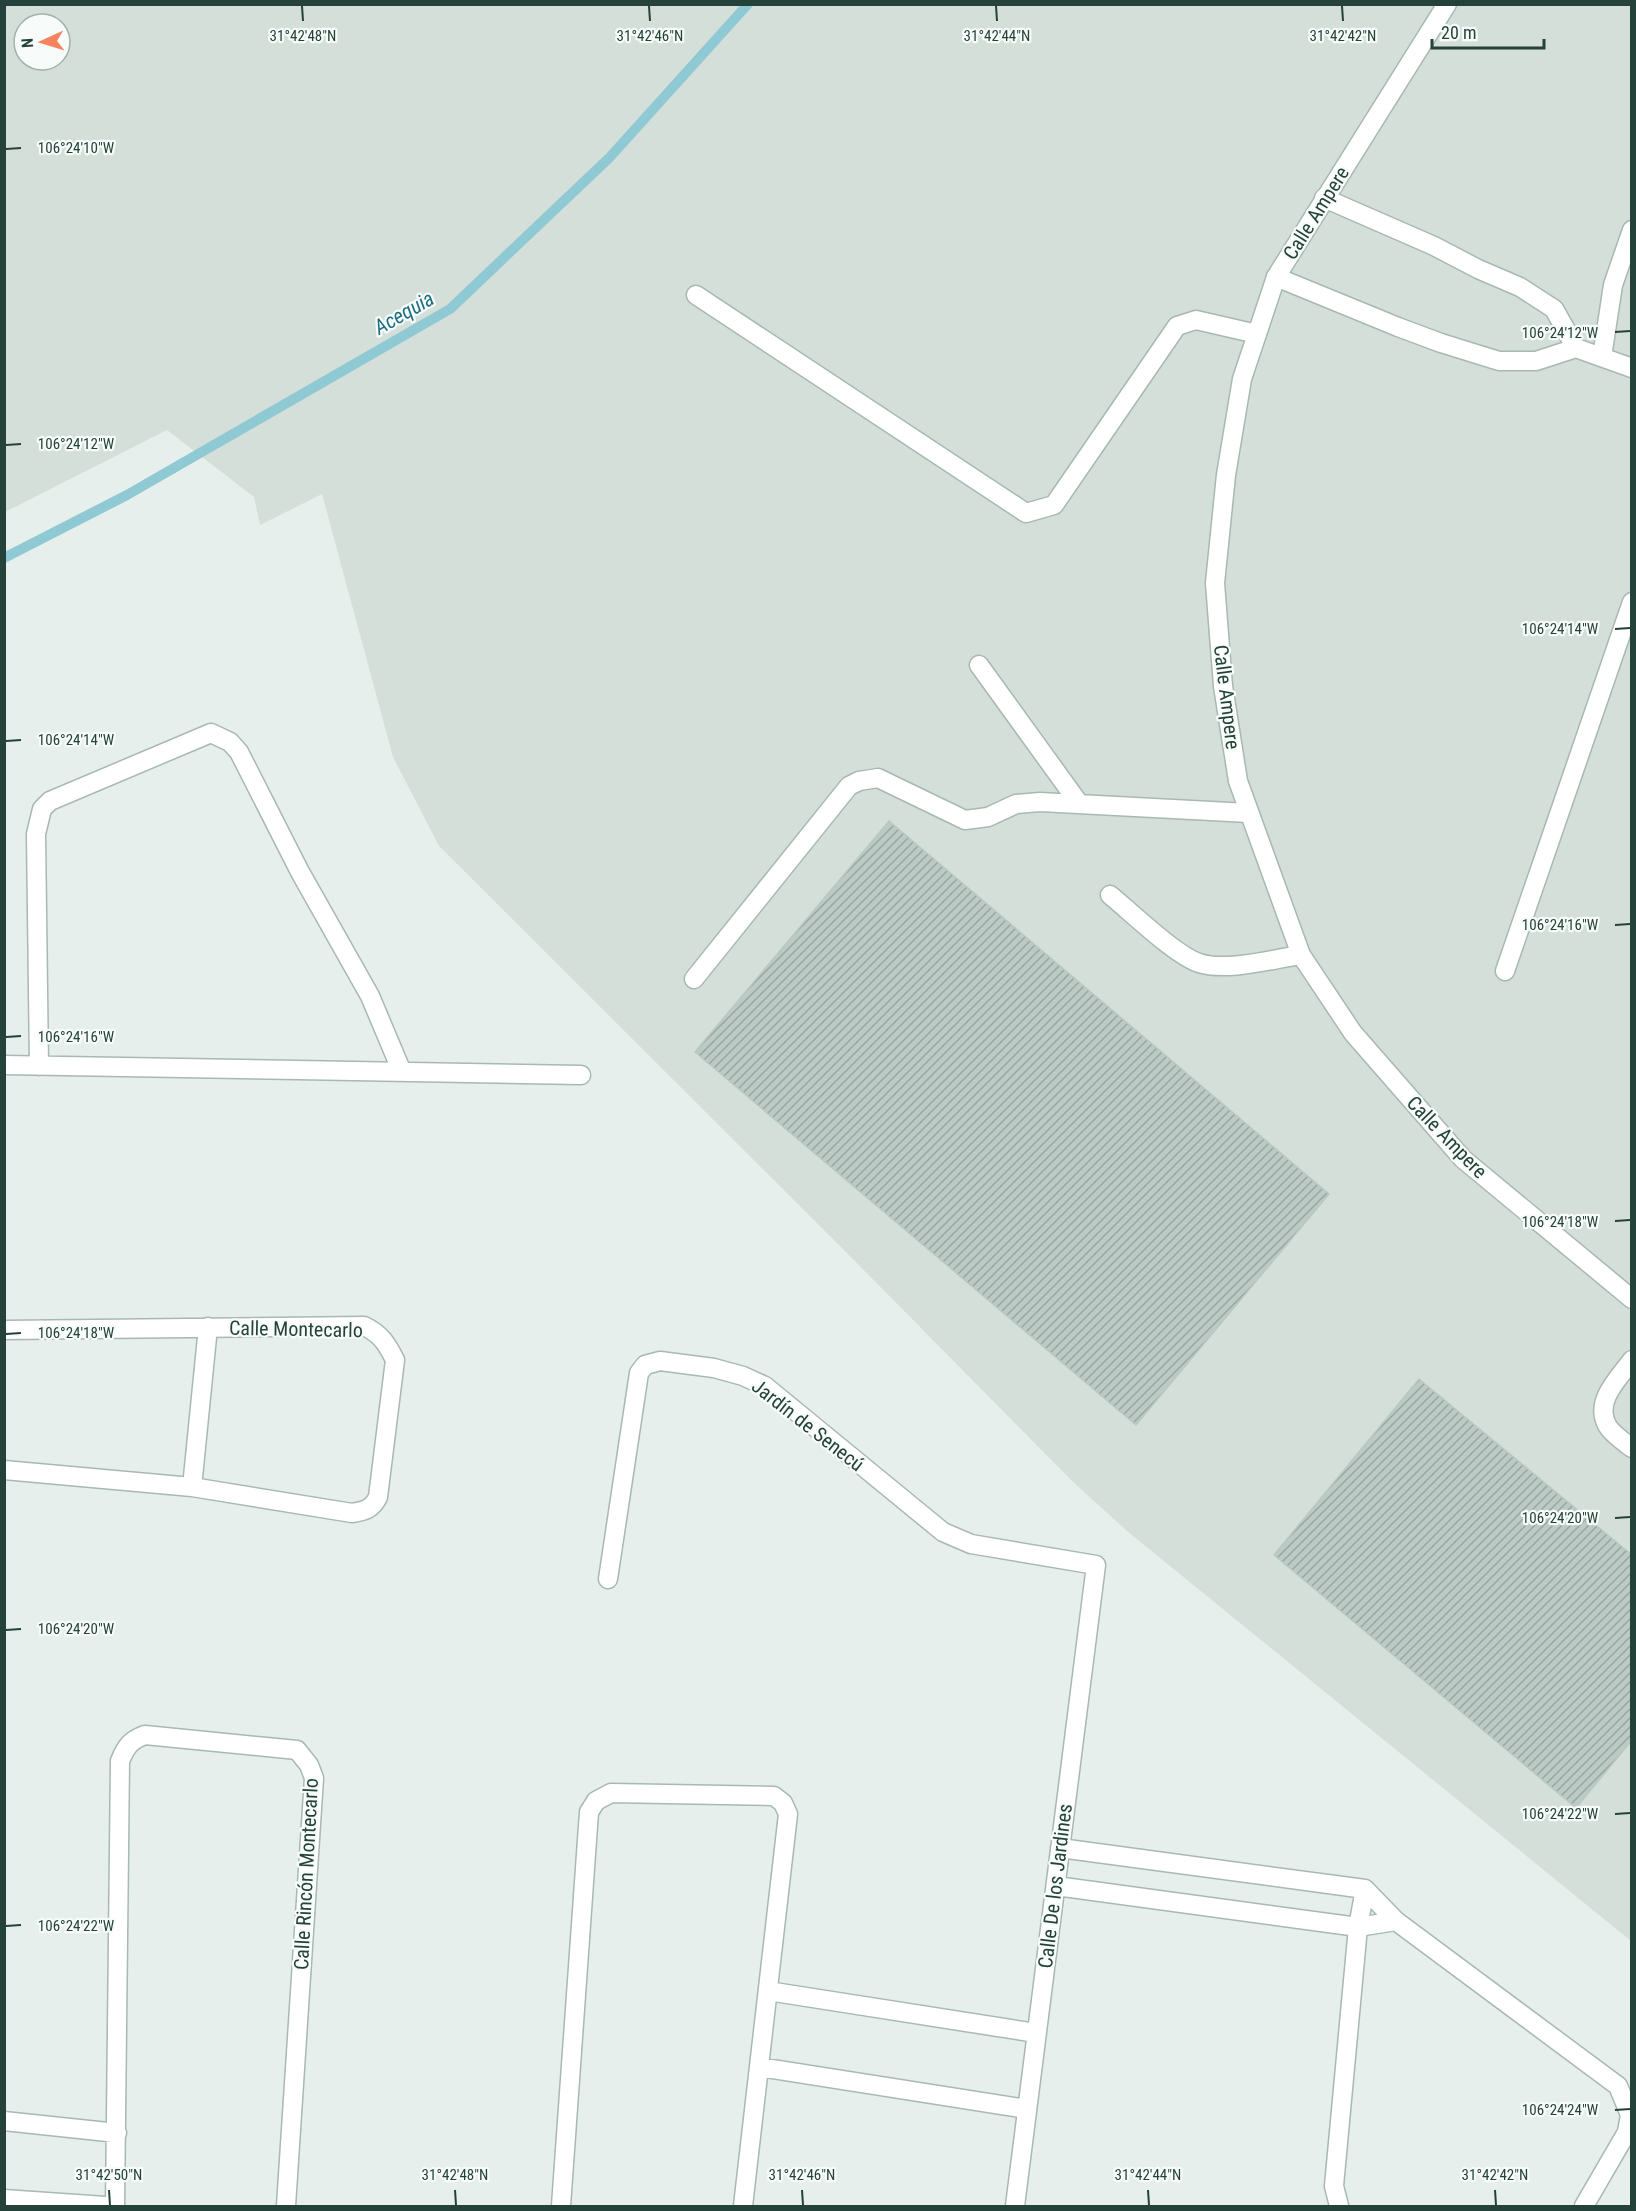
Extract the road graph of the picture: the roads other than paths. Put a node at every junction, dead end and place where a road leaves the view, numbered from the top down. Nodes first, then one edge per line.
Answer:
1 (1447, 4) edge
2 (1324, 198) junction
3 (1632, 231) edge
4 (1276, 277) junction
5 (696, 295) dead end
6 (1257, 334) junction
7 (1576, 348) junction
8 (1602, 357) junction
9 (1632, 368) edge
10 (1632, 602) edge
11 (979, 665) dead end
12 (1078, 802) junction
13 (1249, 813) junction
14 (1110, 895) dead end
15 (1301, 955) junction
16 (1505, 971) dead end
17 (694, 979) dead end
18 (4, 1065) edge
19 (39, 1066) junction
20 (402, 1072) junction
21 (581, 1075) dead end
22 (1632, 1299) edge
23 (208, 1327) junction
24 (4, 1330) edge
25 (1632, 1360) edge
26 (1632, 1448) edge
27 (4, 1470) edge
28 (192, 1487) junction
29 (1095, 1565) joint
30 (608, 1579) dead end
31 (1060, 1848) junction
32 (1056, 1886) junction
33 (1365, 1890) junction
34 (1396, 1921) junction
35 (1359, 1927) junction
36 (768, 1992) junction
37 (1036, 2033) junction
38 (759, 2067) junction
39 (1028, 2109) junction
40 (4, 2121) edge
41 (117, 2133) junction
42 (4, 2199) edge
43 (105, 2206) edge
44 (115, 2206) edge
45 (286, 2206) edge
46 (561, 2206) edge
47 (743, 2206) edge
48 (1015, 2206) edge
49 (1339, 2206) edge
50 (1584, 2206) edge

1 - 2 street, Calle Ampere
2 - 4 street, Calle Ampere
2 - 7 street
3 - 8 street
4 - 6 street, Calle Ampere
4 - 7 street
5 - 6 street
6 - 13 street, Calle Ampere
7 - 8 street
8 - 9 street
10 - 16 street
11 - 12 street
12 - 13 street
12 - 17 street
13 - 15 street, Calle Ampere
14 - 15 street
15 - 22 street, Calle Ampere
18 - 19 street
19 - 20 street
19 - 20 street
20 - 21 street
23 - 24 street, Calle Montecarlo
23 - 28 street, Calle Montecarlo
23 - 28 street, Calle Montecarlo
25 - 26 street
27 - 28 street, Calle Montecarlo
29 - 30 street, Jardín de Senecú
29 - 31 street, Calle De los Jardines
31 - 32 street, Calle De los Jardines
31 - 33 street
32 - 35 street
32 - 37 street, Calle De los Jardines
33 - 34 street
33 - 35 street
34 - 35 street
34 - 50 street
35 - 49 street
36 - 37 street
36 - 38 street
36 - 46 street
37 - 39 street, Calle De los Jardines
38 - 39 street
38 - 47 street
39 - 48 street, Calle De los Jardines
40 - 41 street
41 - 44 street, Calle Rincón Montecarlo
41 - 45 street, Calle Rincón Montecarlo
42 - 43 street

